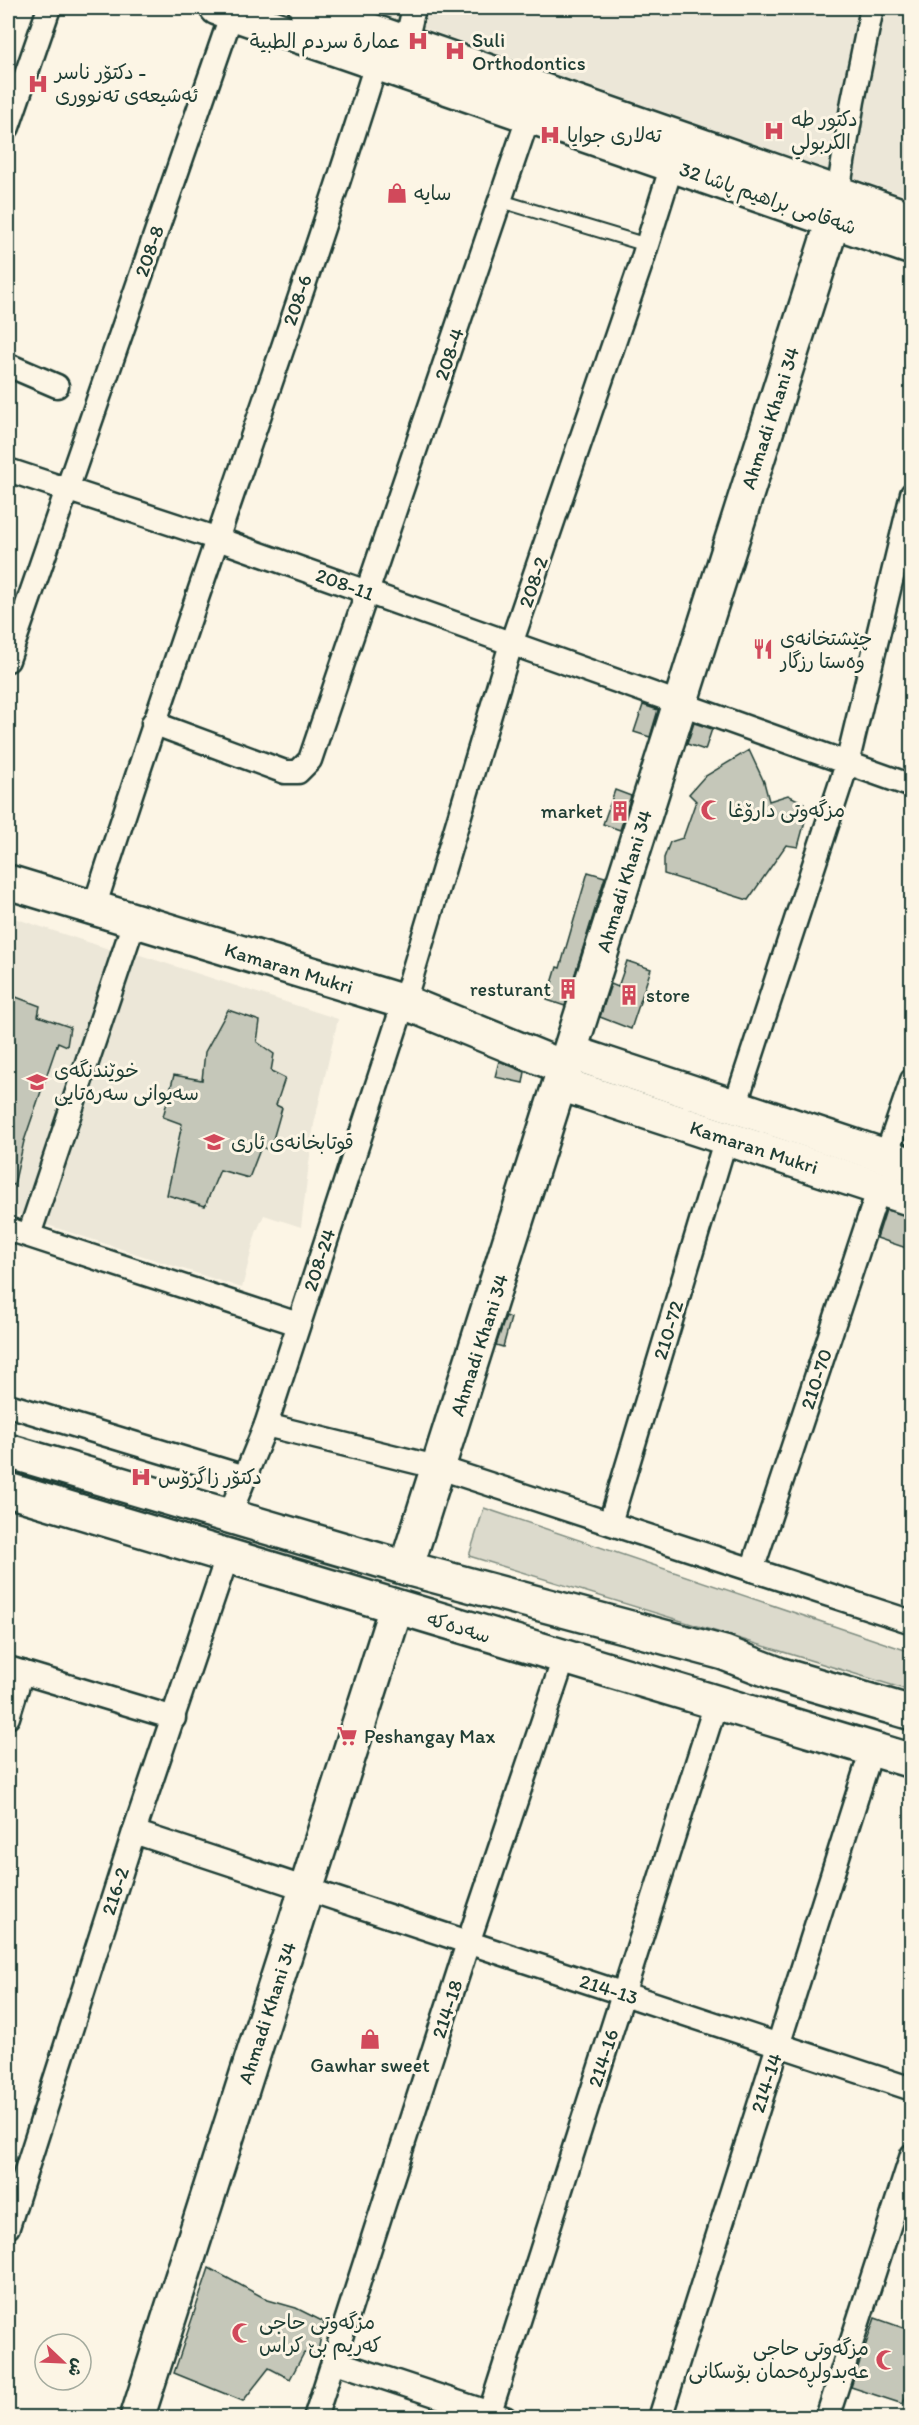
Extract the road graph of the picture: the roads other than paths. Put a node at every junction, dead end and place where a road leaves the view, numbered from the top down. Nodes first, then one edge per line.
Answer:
1 (49, 8) edge
2 (306, 8) edge
3 (414, 8) edge
4 (872, 8) edge
5 (224, 10) edge
6 (406, 42) junction
7 (377, 61) junction
8 (529, 116) junction
9 (8, 126) edge
10 (672, 165) junction
11 (501, 201) junction
12 (835, 207) junction
13 (912, 219) edge
14 (647, 245) junction
15 (912, 248) edge
16 (8, 364) edge
17 (57, 386) dead end
18 (8, 470) edge
19 (67, 490) junction
20 (912, 494) edge
21 (215, 538) junction
22 (369, 593) junction
23 (511, 644) junction
24 (8, 660) edge
25 (680, 704) junction
26 (153, 723) junction
27 (847, 764) junction
28 (912, 786) edge
29 (8, 882) edge
30 (94, 908) junction
31 (134, 922) junction
32 (404, 1002) junction
33 (566, 1068) junction
34 (912, 1080) edge
35 (735, 1106) junction
36 (726, 1138) junction
37 (899, 1160) edge
38 (879, 1188) junction
39 (912, 1199) edge
40 (18, 1232) edge
41 (298, 1324) junction
42 (8, 1404) edge
43 (266, 1425) junction
44 (8, 1451) edge
45 (440, 1468) junction
46 (245, 1477) junction
47 (8, 1491) edge
48 (229, 1516) junction
49 (610, 1523) junction
50 (227, 1557) junction
51 (406, 1568) junction
52 (752, 1570) junction
53 (396, 1608) junction
54 (912, 1622) edge
55 (564, 1658) junction
56 (15, 1670) edge
57 (778, 1674) junction
58 (867, 1701) junction
59 (716, 1703) junction
60 (912, 1713) edge
61 (8, 1717) edge
62 (764, 1717) junction
63 (174, 1718) junction
64 (862, 1747) junction
65 (912, 1761) edge
66 (134, 1833) junction
67 (306, 1890) junction
68 (468, 1943) junction
69 (623, 1994) junction
70 (778, 2045) junction
71 (912, 2089) edge
72 (912, 2155) edge
73 (8, 2227) edge
74 (333, 2361) junction
75 (494, 2416) edge
76 (137, 2418) edge
77 (315, 2418) edge
78 (660, 2418) edge
79 (827, 2418) edge

1 - 9 street
2 - 6 street, شەقامی براهیم پاشا 32
3 - 6 street
4 - 12 street
5 - 7 street, شەقامی براهیم پاشا 32
5 - 19 street, 208-8
6 - 12 street, شەقامی براهیم پاشا 32
7 - 8 street, شەقامی براهیم پاشا 32
7 - 21 street, 208-6
8 - 10 street, شەقامی براهیم پاشا 32
8 - 11 street, 208-4
10 - 12 street, شەقامی براهیم پاشا 32
10 - 14 street, 208-2
11 - 14 lane
11 - 22 street, 208-4
12 - 13 street, شەقامی براهیم پاشا 32
12 - 15 street, شەقامی براهیم پاشا 32
12 - 25 street, Ahmadi Khani 34
14 - 23 street, 208-2
16 - 17 street
18 - 19 street, 208-11
19 - 21 street, 208-11
19 - 24 street, 208-8
20 - 27 street
21 - 22 street, 208-11
21 - 26 street, 208-6
22 - 23 street, 208-11
22 - 26 street, 208-4
23 - 25 street, 208-11
23 - 32 street, 208-2
25 - 27 street, 208-11
25 - 33 street, Ahmadi Khani 34
26 - 30 street, 208-6
27 - 28 street, 208-11
27 - 35 street
29 - 30 street, Kamaran Mukri
30 - 31 street, Kamaran Mukri
31 - 32 street, Kamaran Mukri
31 - 40 street
32 - 33 street, Kamaran Mukri
32 - 41 street, 208-24
33 - 35 street, Kamaran Mukri
33 - 36 street, Kamaran Mukri
33 - 45 street, Ahmadi Khani 34
34 - 37 street
35 - 37 street, Kamaran Mukri
36 - 38 street, Kamaran Mukri
36 - 49 street, 210-72
38 - 39 street, Kamaran Mukri
38 - 52 street, 210-70
40 - 41 street
41 - 43 street, 208-24
42 - 46 street
43 - 45 street
43 - 46 street, 208-24
44 - 48 street
45 - 49 street
45 - 51 street, Ahmadi Khani 34
46 - 48 street, 208-24
47 - 50 street, سەدەکە
48 - 51 street
49 - 52 street
50 - 53 street, سەدەکە
50 - 63 street, 216-2
51 - 57 street
52 - 54 street
53 - 55 street, سەدەکە
53 - 67 street, Ahmadi Khani 34
55 - 59 street, سەدەکە
55 - 68 street, 214-18
56 - 61 street
56 - 63 street
57 - 58 street
57 - 62 street
58 - 60 street
58 - 64 street
59 - 62 street, سەدەکە
59 - 69 street, 214-16
62 - 64 street, سەدەکە
63 - 66 street, 216-2
64 - 65 street, سەدەکە
64 - 70 street, 214-14
66 - 67 street, 214-13
66 - 73 street, 216-2
67 - 68 street, 214-13
67 - 76 street, Ahmadi Khani 34
68 - 69 street, 214-13
68 - 74 street, 214-18
69 - 70 street, 214-13
69 - 75 street, 214-16
70 - 71 street, 214-13
70 - 78 street, 214-14
72 - 79 street
74 - 75 street
74 - 77 street, 214-18

